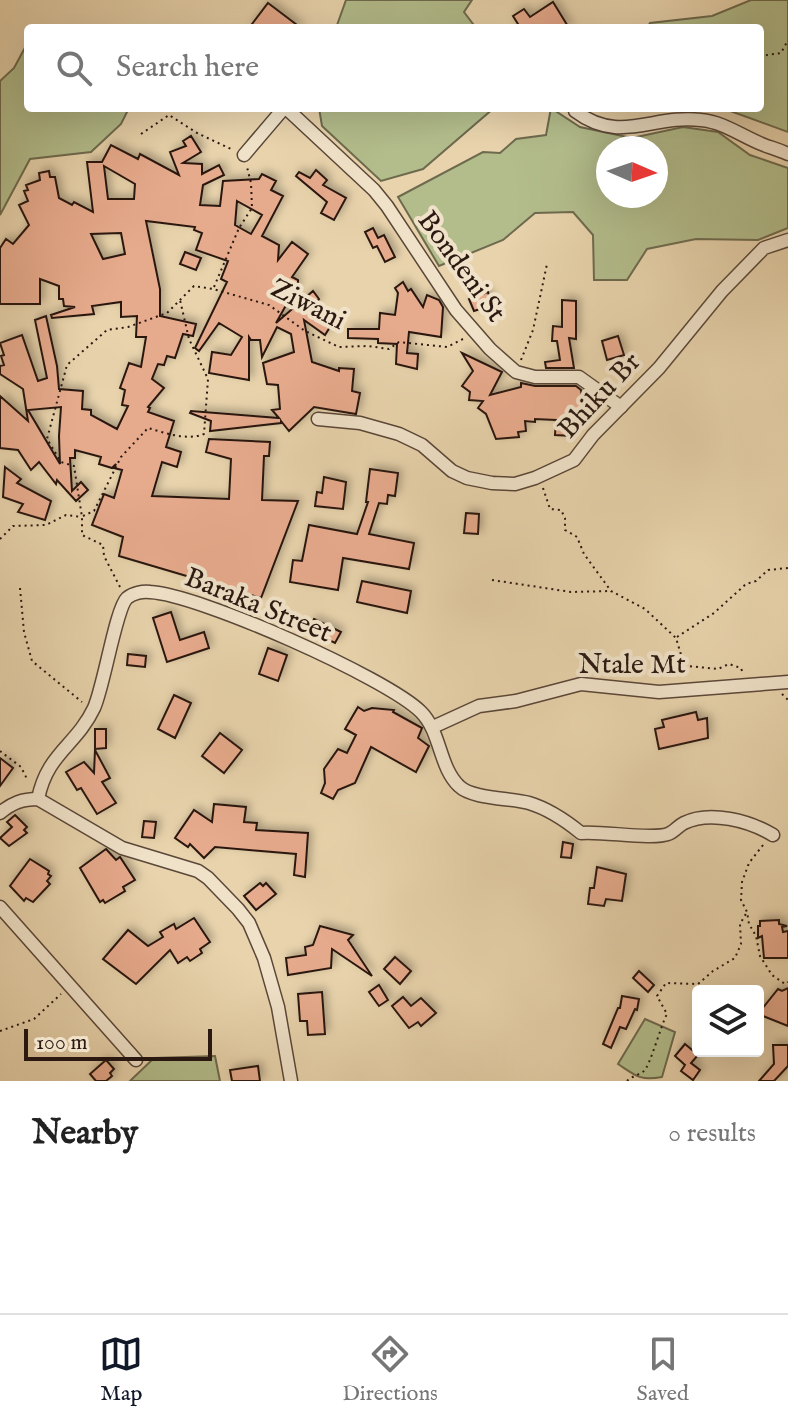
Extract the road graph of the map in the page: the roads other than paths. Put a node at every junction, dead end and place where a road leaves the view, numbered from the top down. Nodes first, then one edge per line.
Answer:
1 (282, 112) edge
2 (289, 112) edge
3 (576, 112) edge
4 (788, 154) edge
5 (244, 155) road end
6 (788, 240) edge
7 (621, 407) junction
8 (318, 419) dead end
9 (788, 682) edge
10 (433, 727) junction
11 (38, 799) junction
12 (0, 813) edge
13 (773, 835) road end
14 (0, 907) edge
15 (136, 1060) dead end
16 (291, 1081) edge

1 - 5 street
2 - 7 street, Bondeni St
3 - 4 street
6 - 7 street, Bhiku Br
7 - 8 street, Bhiku Br
9 - 10 street, Ntale Mt
10 - 11 street, Baraka Street
10 - 13 street
11 - 12 street
11 - 16 street
14 - 15 street

